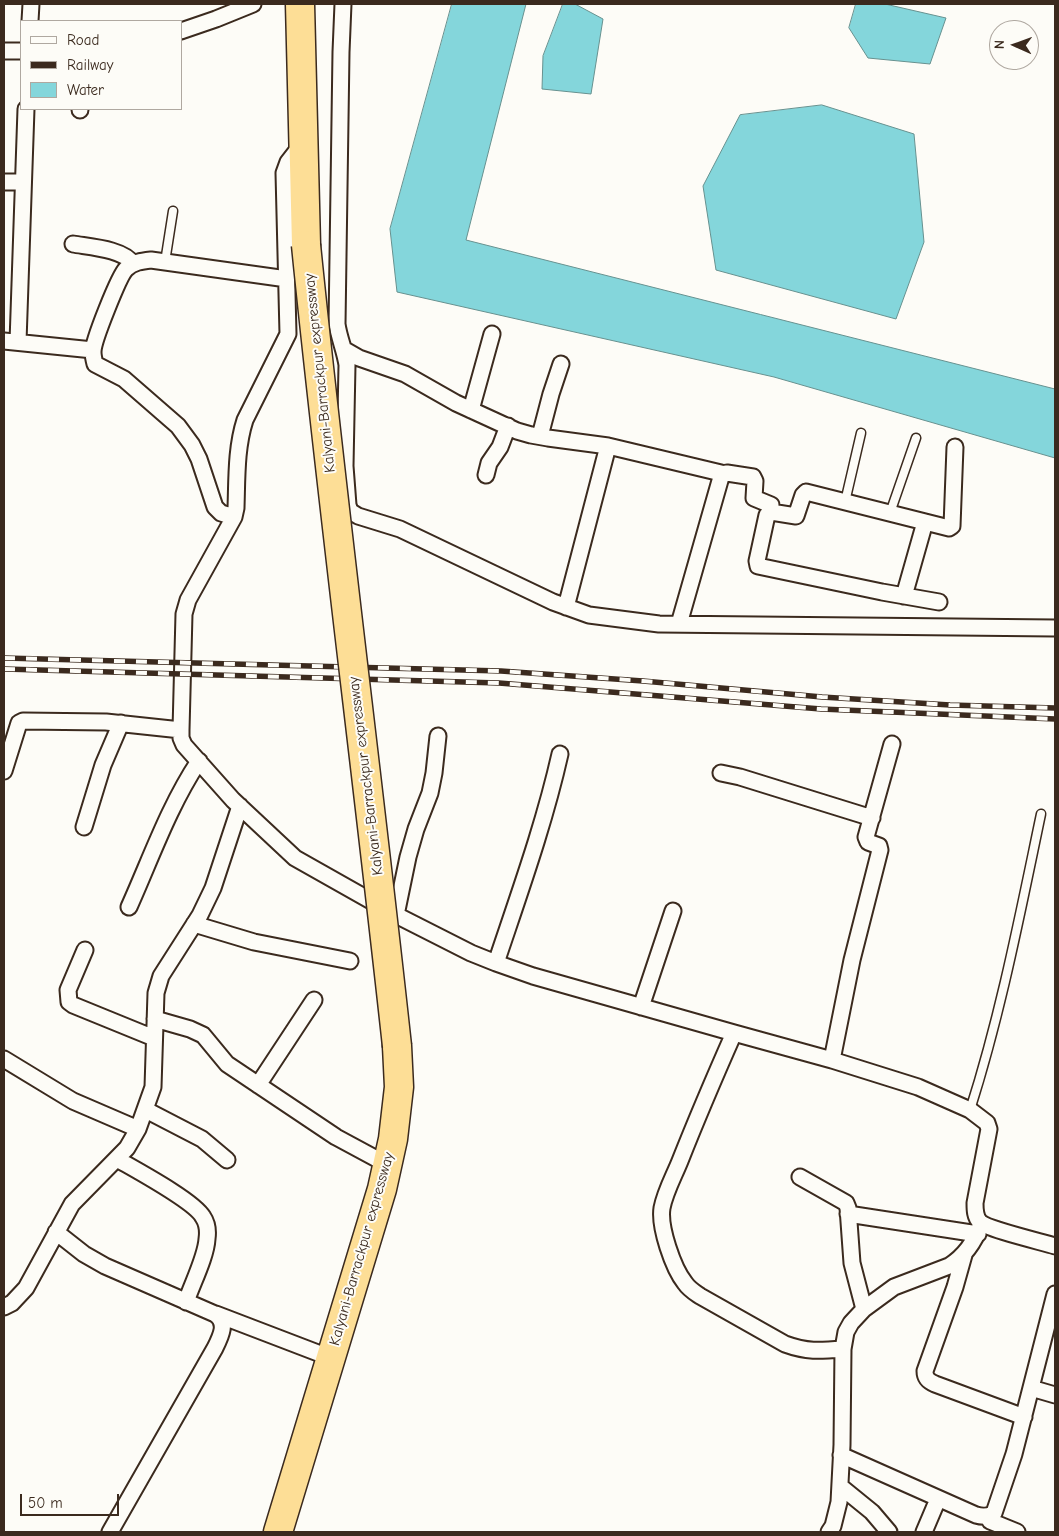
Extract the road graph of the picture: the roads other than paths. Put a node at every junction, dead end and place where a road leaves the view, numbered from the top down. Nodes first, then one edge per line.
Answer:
1 (31, 4) edge
2 (253, 4) edge
3 (300, 4) edge
4 (343, 4) edge
5 (30, 20) edge
6 (182, 31) edge
7 (4, 51) edge
8 (20, 51) edge
9 (26, 110) edge
10 (304, 143) junction
11 (4, 182) edge
12 (23, 182) junction
13 (173, 211) dead end
14 (73, 244) dead end
15 (165, 262) junction
16 (134, 264) junction
17 (286, 278) junction
18 (288, 334) junction
19 (339, 334) junction
20 (492, 334) dead end
21 (11, 342) edge
22 (93, 350) junction
23 (345, 350) junction
24 (561, 364) dead end
25 (470, 410) junction
26 (508, 426) junction
27 (862, 433) dead end
28 (540, 436) junction
29 (916, 438) dead end
30 (608, 446) junction
31 (955, 447) dead end
32 (721, 474) junction
33 (486, 475) dead end
34 (845, 502) junction
35 (771, 512) junction
36 (890, 513) junction
37 (234, 517) junction
38 (925, 522) junction
39 (904, 596) junction
40 (939, 602) dead end
41 (566, 607) junction
42 (679, 624) junction
43 (1055, 628) edge
44 (121, 724) junction
45 (181, 730) junction
46 (438, 736) dead end
47 (892, 744) dead end
48 (560, 754) dead end
49 (199, 761) junction
50 (4, 771) edge
51 (720, 773) dead end
52 (240, 806) junction
53 (1041, 814) dead end
54 (872, 818) junction
55 (84, 827) dead end
56 (129, 907) dead end
57 (673, 911) dead end
58 (396, 915) junction
59 (194, 924) junction
60 (85, 950) dead end
61 (350, 961) dead end
62 (496, 964) junction
63 (314, 1000) dead end
64 (642, 1007) junction
65 (155, 1019) junction
66 (734, 1034) junction
67 (154, 1038) junction
68 (4, 1059) edge
69 (832, 1060) junction
70 (258, 1085) junction
71 (146, 1110) junction
72 (970, 1110) junction
73 (138, 1129) junction
74 (117, 1159) junction
75 (227, 1160) dead end
76 (388, 1166) junction
77 (800, 1177) dead end
78 (848, 1214) junction
79 (979, 1229) junction
80 (56, 1232) junction
81 (1055, 1246) edge
82 (964, 1255) junction
83 (1055, 1294) edge
84 (186, 1302) junction
85 (4, 1307) edge
86 (864, 1310) junction
87 (214, 1314) junction
88 (843, 1349) junction
89 (331, 1358) junction
90 (1031, 1388) junction
91 (1055, 1395) edge
92 (1024, 1417) junction
93 (841, 1455) junction
94 (840, 1486) junction
95 (938, 1499) junction
96 (989, 1523) edge
97 (110, 1532) edge
98 (278, 1532) edge
99 (830, 1532) edge
100 (889, 1532) edge
101 (924, 1532) edge
102 (1017, 1532) edge

1 - 5 street
2 - 6 street
3 - 10 highway, Kalyani-Barrackpur expressway
4 - 19 street
7 - 8 street
9 - 12 street
10 - 17 street
10 - 76 highway, Kalyani-Barrackpur expressway, bridge
11 - 12 street
12 - 21 street
13 - 15 lane
14 - 16 street
15 - 16 street
15 - 17 street
16 - 22 street
17 - 18 street
18 - 19 street
18 - 37 street
19 - 23 street
20 - 25 street
21 - 22 street
22 - 37 street
23 - 25 street
23 - 41 street
24 - 28 street
25 - 26 street
26 - 28 street
26 - 33 street
27 - 34 lane
28 - 30 street
29 - 36 lane
30 - 32 street
30 - 41 street
31 - 38 street
32 - 35 street
32 - 42 street
34 - 35 street
34 - 36 street
35 - 39 street
36 - 38 street
37 - 45 street
38 - 39 street
39 - 40 street
41 - 42 street
42 - 43 street
44 - 45 street
44 - 50 street
44 - 55 street
45 - 49 street
46 - 58 street
47 - 54 street
48 - 62 street
49 - 52 street
49 - 56 street
51 - 54 street
52 - 58 street
52 - 59 street
53 - 72 lane
54 - 69 street
57 - 64 street
58 - 62 street
59 - 61 street
59 - 65 street
60 - 67 street
62 - 64 street
63 - 70 street
64 - 66 street
65 - 67 street
65 - 70 street
66 - 69 street
66 - 88 street
67 - 71 street
68 - 73 street
69 - 72 street
70 - 76 street
71 - 73 street
71 - 75 street
72 - 79 street
73 - 74 street
74 - 80 street
74 - 84 street
76 - 89 highway, Kalyani-Barrackpur expressway
77 - 78 street
78 - 79 street
78 - 86 street
79 - 81 street
79 - 82 street
80 - 84 street
80 - 85 street
82 - 86 street
82 - 92 street
83 - 90 street
84 - 87 street
86 - 88 street
87 - 89 street
87 - 97 street
88 - 93 street
89 - 98 highway, Kalyani-Barrackpur expressway
90 - 91 street
90 - 92 street
92 - 96 street
93 - 94 street
93 - 95 street
94 - 99 street
94 - 100 street
95 - 96 street
95 - 101 street
96 - 102 street

